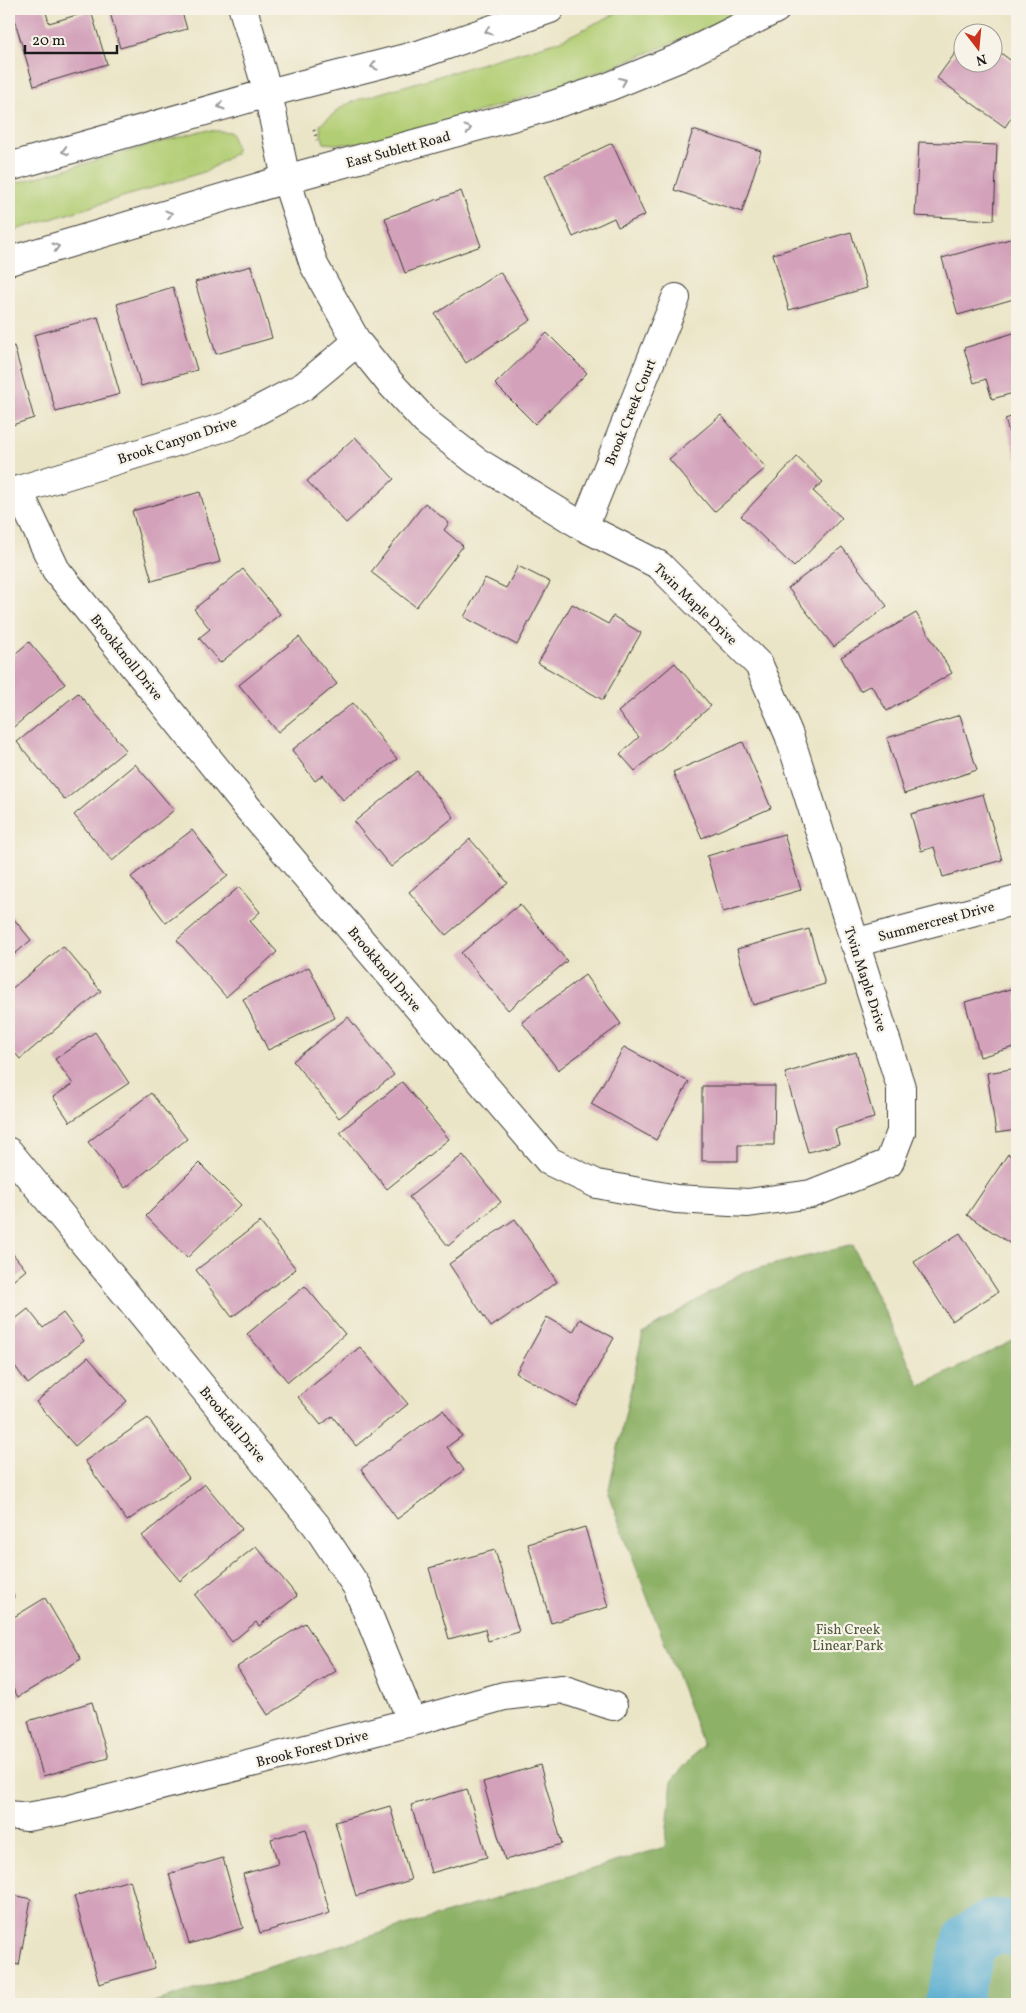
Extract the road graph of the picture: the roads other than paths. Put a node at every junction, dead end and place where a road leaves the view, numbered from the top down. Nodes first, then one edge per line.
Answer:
1 (243, 9) edge
2 (550, 9) edge
3 (776, 9) edge
4 (268, 93) junction
5 (9, 167) edge
6 (286, 180) junction
7 (9, 261) edge
8 (676, 298) dead end
9 (357, 342) junction
10 (14, 491) edge
11 (584, 527) junction
12 (1017, 900) edge
13 (854, 943) junction
14 (9, 1152) edge
15 (889, 1163) joint
16 (613, 1706) dead end
17 (412, 1722) junction
18 (9, 1815) edge

1 - 4 street, Twin Maple Drive
2 -> 4 street
6 -> 3 street, East Sublett Road
4 -> 5 street
4 - 6 street, Twin Maple Drive
7 -> 6 street, East Sublett Road
6 - 9 street, Twin Maple Drive
8 - 11 street, Brook Creek Court
9 - 10 street, Brook Canyon Drive
9 - 11 street, Twin Maple Drive
10 - 15 street, Brookknoll Drive
11 - 13 street, Twin Maple Drive
12 - 13 street, Summercrest Drive
13 - 15 street, Twin Maple Drive
14 - 17 street, Brookfall Drive
16 - 17 street, Brook Forest Drive
17 - 18 street, Brook Forest Drive

